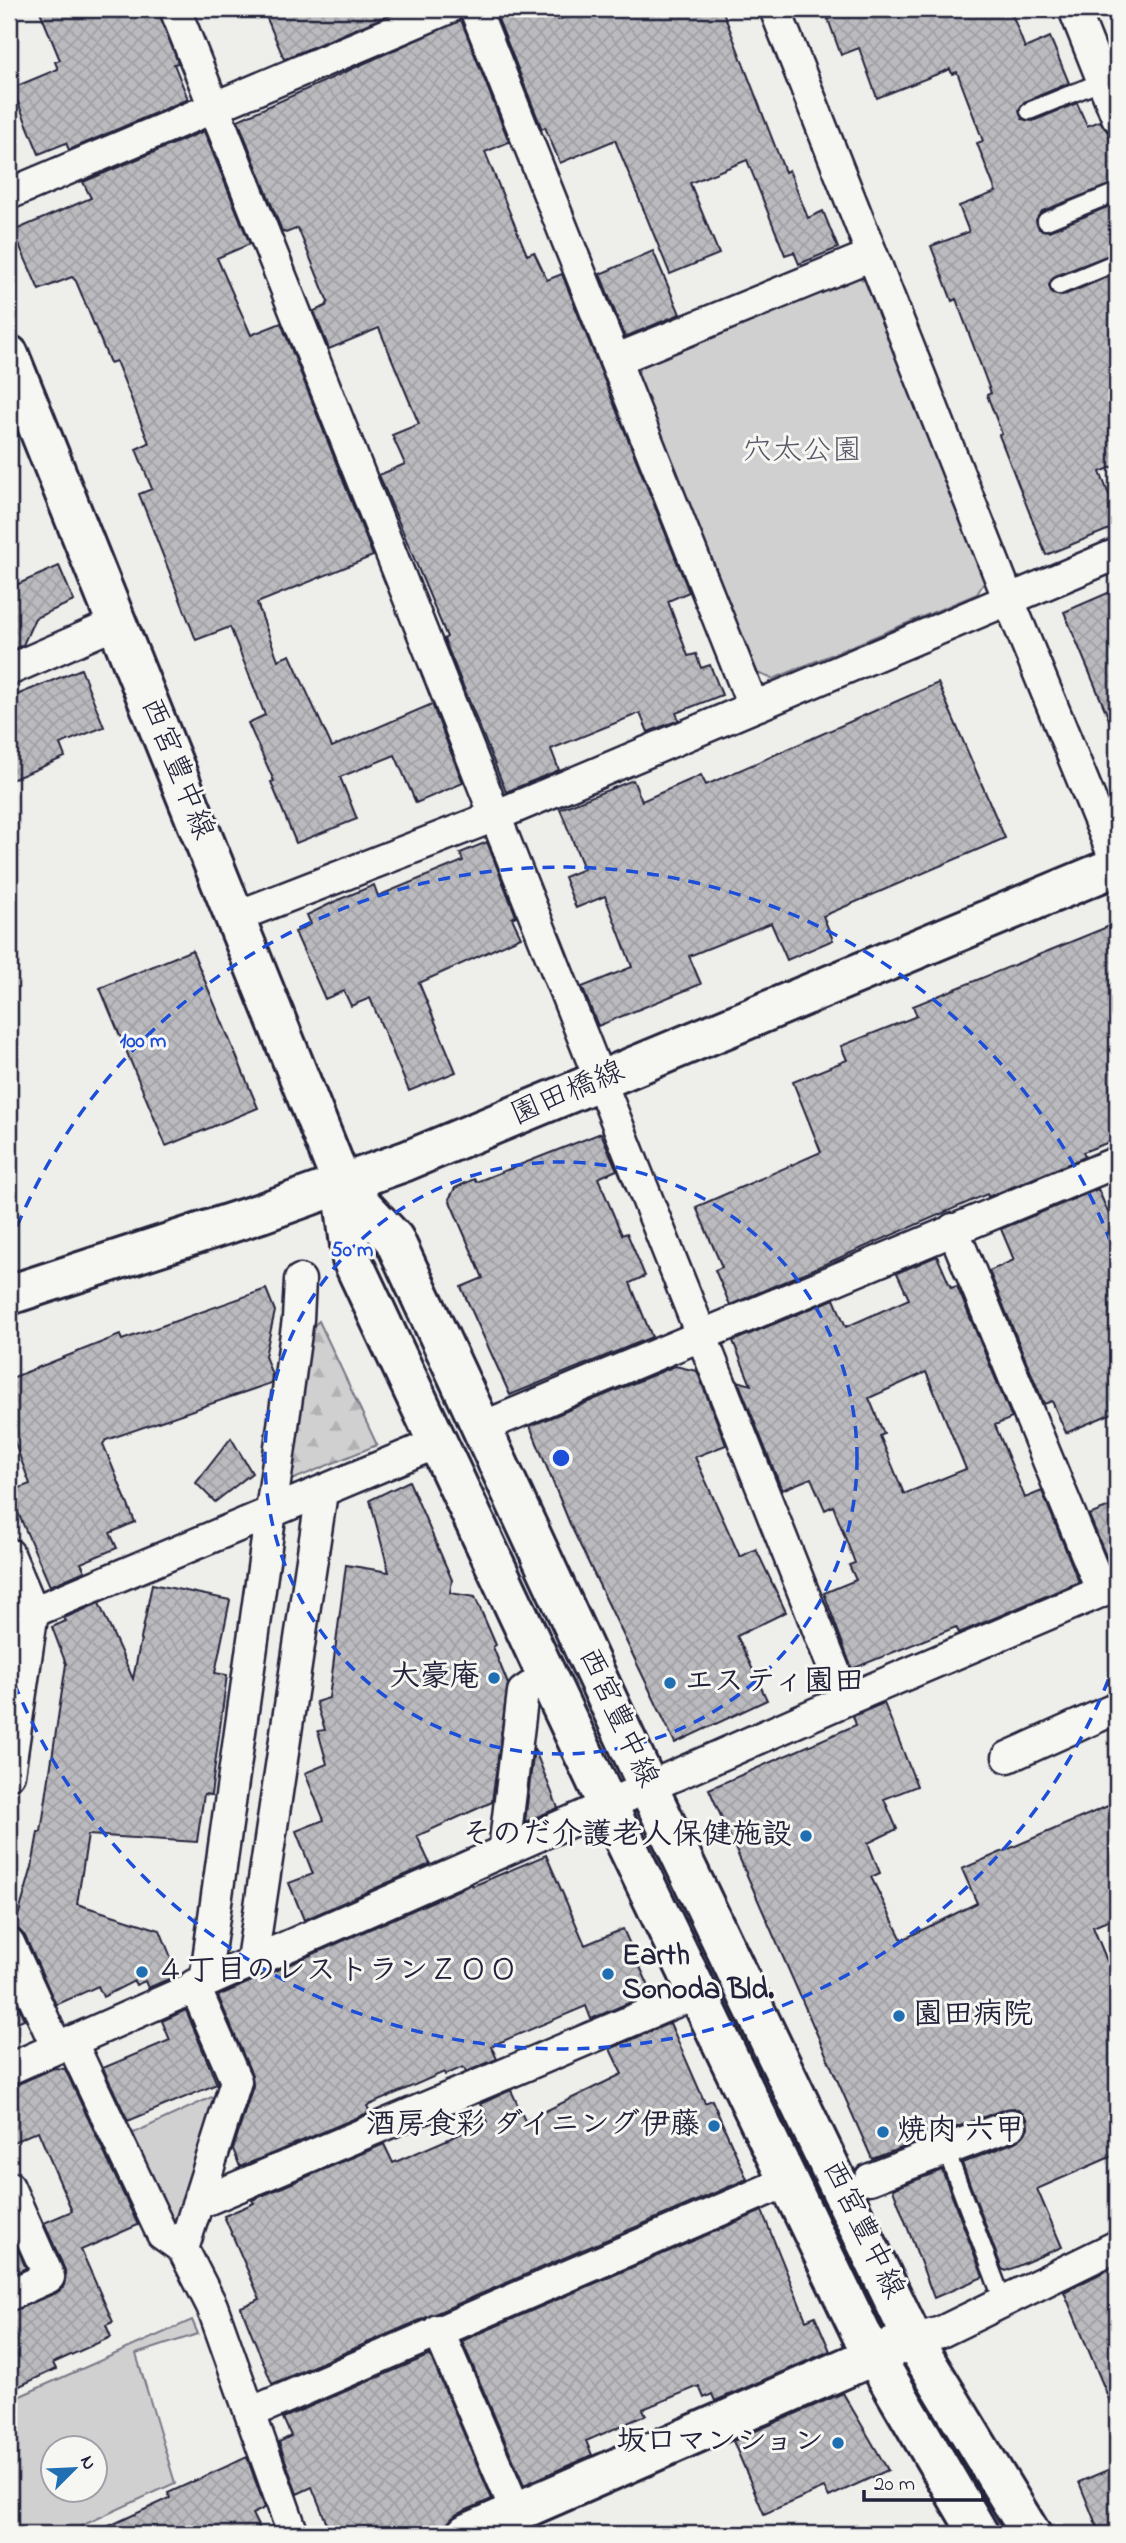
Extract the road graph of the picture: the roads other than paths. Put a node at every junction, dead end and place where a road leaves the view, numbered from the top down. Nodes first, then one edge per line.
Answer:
1 (175, 9) edge
2 (447, 9) edge
3 (475, 9) edge
4 (775, 9) edge
5 (1074, 9) edge
6 (1103, 81) junction
7 (214, 105) junction
8 (1029, 111) dead end
9 (1117, 117) edge
10 (1117, 192) edge
11 (9, 194) edge
12 (1046, 221) dead end
13 (872, 254) junction
14 (1117, 262) edge
15 (1059, 286) dead end
16 (9, 355) edge
17 (615, 360) junction
18 (1117, 554) edge
19 (1008, 598) junction
20 (117, 623) junction
21 (9, 670) edge
22 (753, 706) junction
23 (495, 816) junction
24 (1117, 865) edge
25 (235, 918) junction
26 (600, 1080) junction
27 (1117, 1162) edge
28 (342, 1184) junction
29 (953, 1229) junction
30 (300, 1280) dead end
31 (9, 1295) edge
32 (700, 1335) junction
33 (480, 1428) junction
34 (439, 1442) junction
35 (322, 1492) junction
36 (269, 1514) junction
37 (9, 1554) edge
38 (1109, 1588) edge
39 (21, 1617) edge
40 (549, 1674) junction
41 (846, 1700) junction
42 (1117, 1708) edge
43 (240, 1729) junction
44 (286, 1734) junction
45 (1008, 1756) dead end
46 (9, 1774) edge
47 (648, 1787) junction
48 (608, 1806) junction
49 (505, 1850) junction
50 (9, 1943) edge
51 (252, 1961) junction
52 (200, 1983) junction
53 (697, 1993) junction
54 (64, 2044) junction
55 (9, 2069) edge
56 (1011, 2125) dead end
57 (946, 2150) junction
58 (870, 2179) dead end
59 (789, 2181) junction
60 (9, 2187) edge
61 (197, 2204) junction
62 (1117, 2246) edge
63 (183, 2249) junction
64 (9, 2295) edge
65 (1003, 2301) junction
66 (438, 2330) junction
67 (913, 2340) junction
68 (873, 2355) junction
69 (250, 2413) junction
70 (516, 2511) junction
71 (293, 2534) edge
72 (466, 2534) edge
73 (979, 2534) edge
74 (1031, 2534) edge

1 - 7 street
2 - 7 street
3 - 17 street
4 - 13 street
5 - 6 street
6 - 8 lane
6 - 9 street
7 - 11 street
7 - 23 street
10 - 12 lane
13 - 17 street
13 - 19 street
14 - 15 lane
16 - 20 main road, 西宮豊中線
17 - 22 street
18 - 19 street
19 - 22 street
19 - 24 street
20 - 21 street
20 - 25 main road, 西宮豊中線
22 - 23 street
23 - 25 street
23 - 26 street
24 - 26 main road, 園田橋線
25 - 28 main road, 西宮豊中線
26 - 28 main road, 園田橋線
26 - 32 street
27 - 29 street
28 - 31 main road, 園田橋線
28 - 33 main road, 西宮豊中線
28 - 34 main road, 西宮豊中線
29 - 32 street
29 - 38 street
30 - 36 street
32 - 33 street
32 - 41 street
33 - 47 main road, 西宮豊中線
34 - 35 street
34 - 40 main road, 西宮豊中線
35 - 36 street
35 - 44 street
36 - 39 street
36 - 43 street
37 - 39 street
38 - 41 street
39 - 46 street
40 - 48 main road, 西宮豊中線
40 - 49 street
41 - 47 street
42 - 45 street
43 - 44 street
43 - 52 street
44 - 51 street
47 - 48 street
47 - 67 main road, 西宮豊中線
48 - 49 street
48 - 53 main road, 西宮豊中線
49 - 51 street
50 - 54 street
51 - 52 street
52 - 54 street
52 - 61 street
53 - 59 main road, 西宮豊中線
53 - 61 street
54 - 55 street
54 - 63 street
56 - 57 street
57 - 58 street
57 - 65 lane
59 - 66 street
59 - 68 main road, 西宮豊中線
60 - 64 street
61 - 63 street
62 - 65 street
63 - 69 street
65 - 67 street
66 - 69 street
66 - 70 street
67 - 68 main road, 西宮豊中線
67 - 74 main road, 西宮豊中線
68 - 70 main road, 西宮豊中線
68 - 73 main road, 西宮豊中線
69 - 71 street
70 - 72 main road, 西宮豊中線

